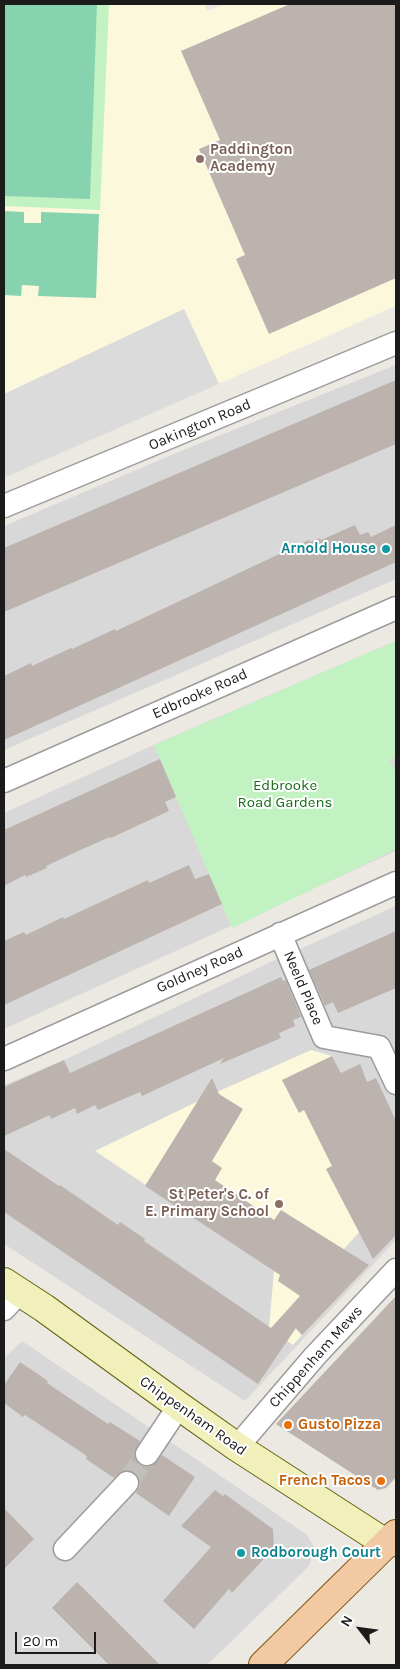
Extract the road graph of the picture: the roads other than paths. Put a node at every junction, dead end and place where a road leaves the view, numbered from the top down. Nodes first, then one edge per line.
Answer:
1 (396, 343) edge
2 (4, 506) edge
3 (396, 608) edge
4 (4, 781) edge
5 (396, 883) edge
6 (280, 934) junction
7 (4, 1059) edge
8 (396, 1083) edge
9 (396, 1270) edge
10 (9, 1295) edge
11 (179, 1406) junction
12 (237, 1447) junction
13 (147, 1454) tunnel mouth
14 (127, 1483) tunnel mouth
15 (393, 1543) edge
16 (65, 1549) dead end
17 (263, 1665) edge

1 - 2 street, Oakington Road
3 - 4 street, Edbrooke Road
5 - 6 street, Goldney Road
6 - 7 street, Goldney Road
6 - 8 street, Neeld Place
9 - 12 street, Chippenham Mews
10 - 11 street, Chippenham Road
11 - 12 street, Chippenham Road
11 - 13 street
12 - 15 street, Chippenham Road
14 - 16 street
15 - 17 main road

